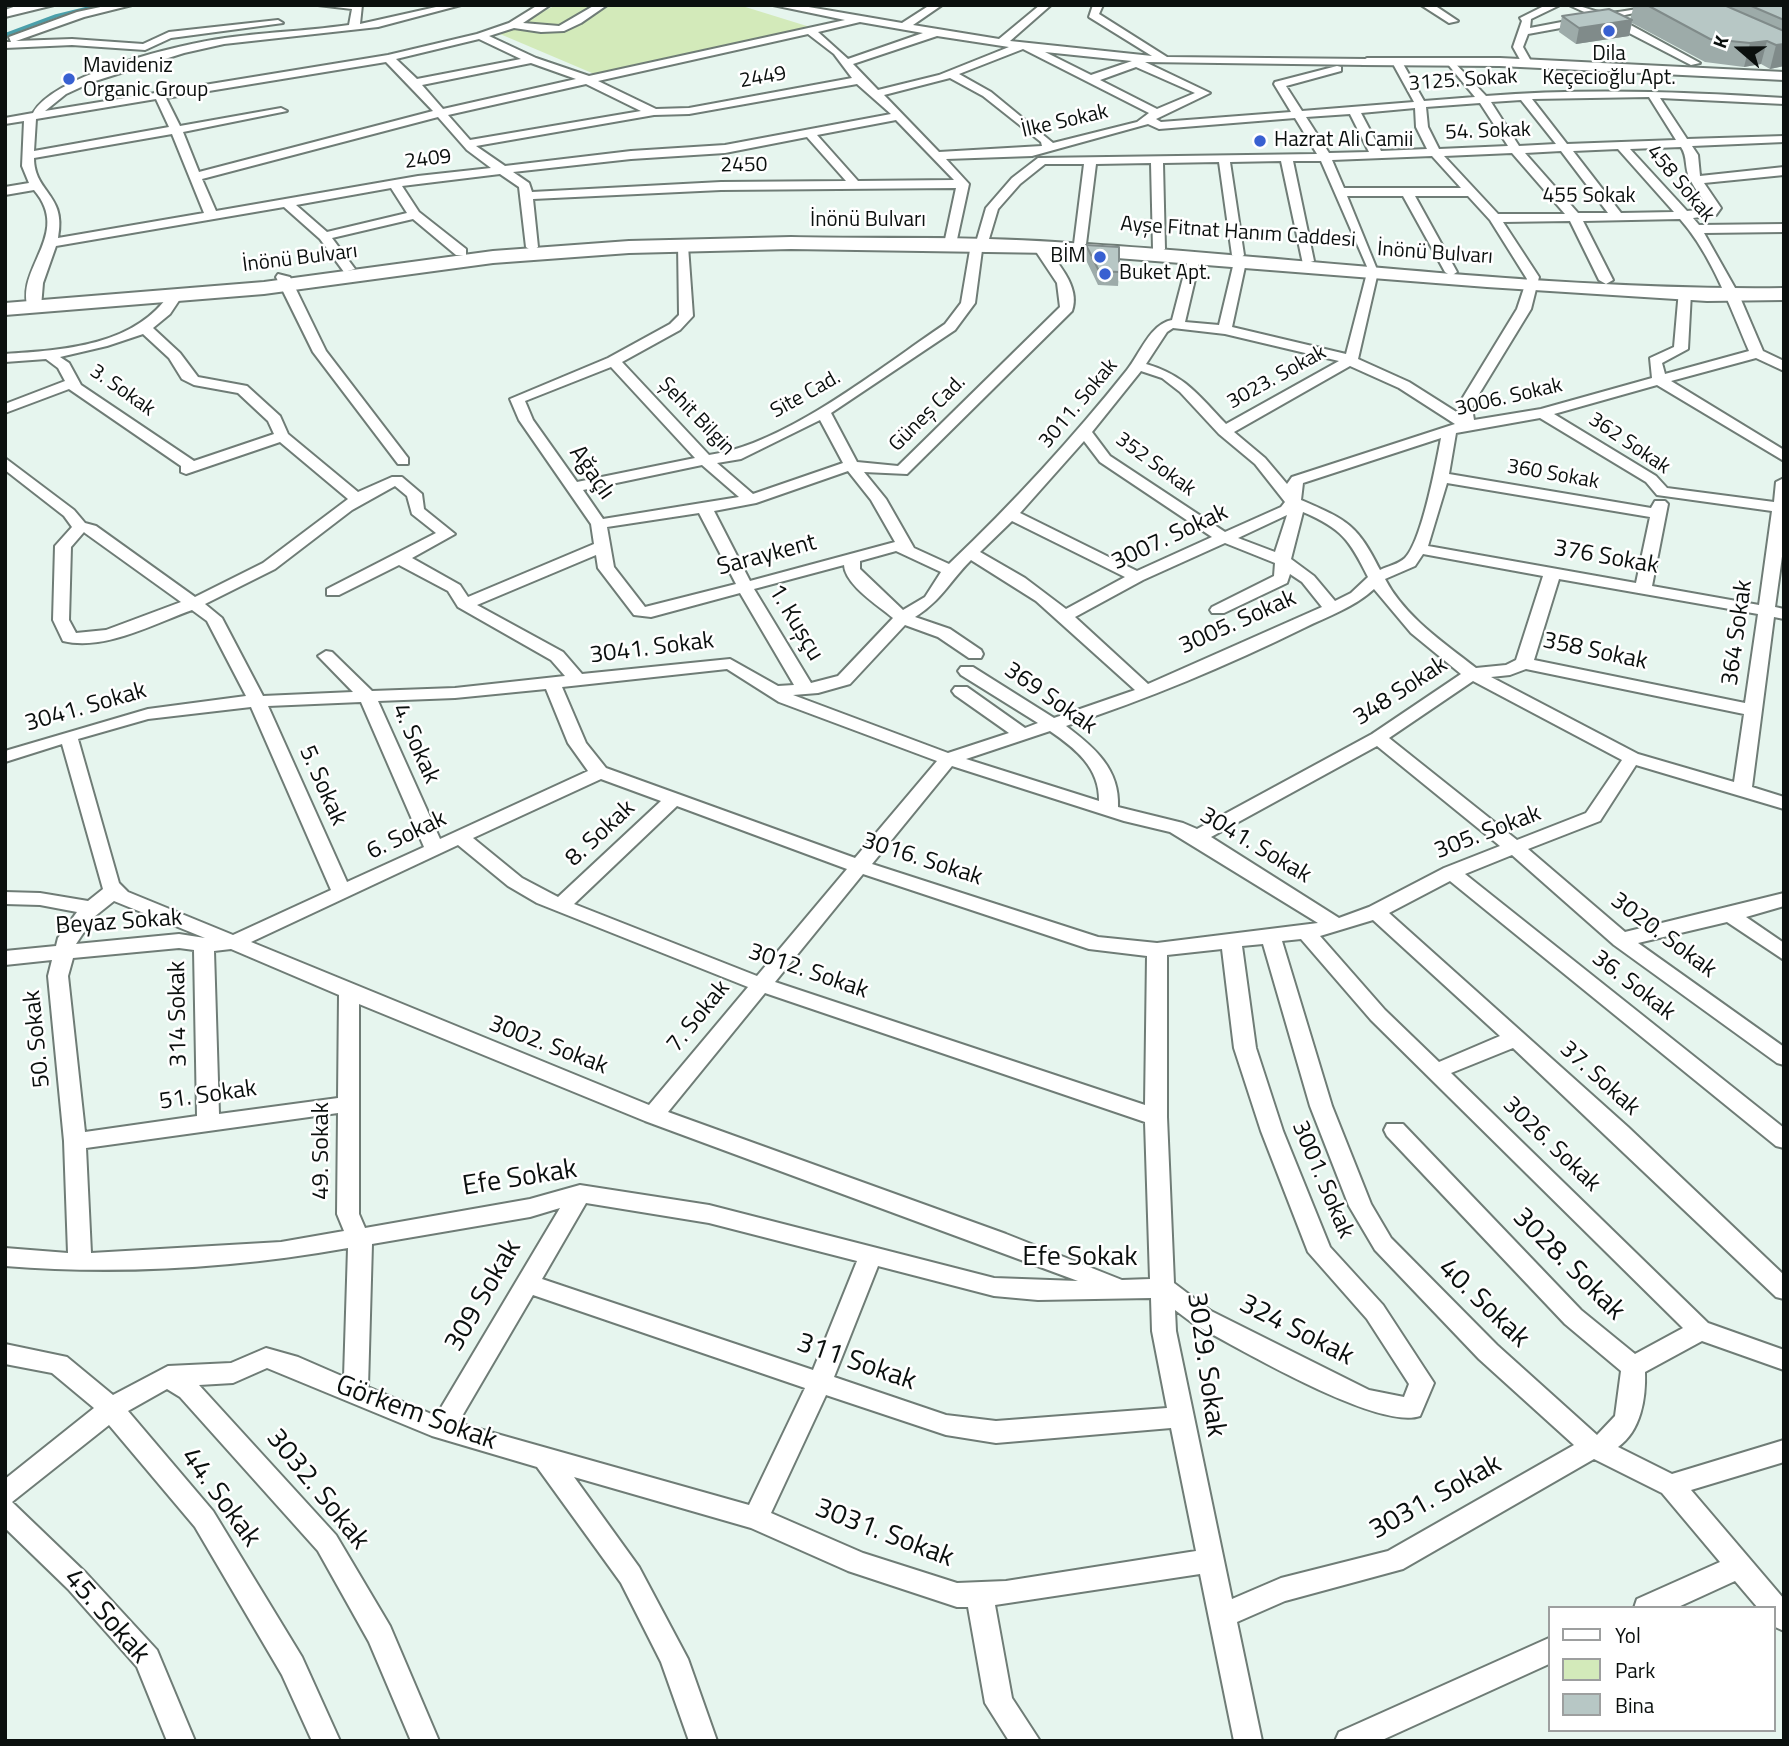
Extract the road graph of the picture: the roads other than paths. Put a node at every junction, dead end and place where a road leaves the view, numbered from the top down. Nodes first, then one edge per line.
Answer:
1 (49, 5) edge
2 (127, 5) edge
3 (323, 5) edge
4 (456, 5) edge
5 (545, 5) edge
6 (602, 5) edge
7 (778, 5) edge
8 (937, 5) edge
9 (1046, 5) edge
10 (1098, 5) edge
11 (1426, 5) edge
12 (1522, 5) edge
13 (1555, 5) edge
14 (1574, 5) edge
15 (1665, 5) edge
16 (27, 7) edge
17 (1534, 12) junction
18 (5, 14) edge
19 (1603, 17) junction
20 (861, 19) junction
21 (1453, 21) dead end
22 (278, 23) dead end
23 (513, 25) junction
24 (905, 26) junction
25 (354, 28) junction
26 (809, 30) junction
27 (938, 32) junction
28 (1523, 32) junction
29 (480, 36) junction
30 (1002, 42) junction
31 (5, 43) edge
32 (1023, 45) junction
33 (388, 58) junction
34 (532, 60) junction
35 (1166, 60) junction
36 (1142, 61) junction
37 (1367, 62) junction
38 (1397, 62) junction
39 (1451, 62) junction
40 (845, 63) junction
41 (1527, 63) junction
42 (1695, 63) dead end
43 (1669, 70) junction
44 (950, 74) junction
45 (1784, 76) edge
46 (859, 80) junction
47 (1089, 80) junction
48 (591, 81) junction
49 (415, 83) junction
50 (878, 93) junction
51 (1652, 94) junction
52 (1675, 95) junction
53 (1524, 96) junction
54 (161, 98) junction
55 (1484, 100) junction
56 (1784, 101) edge
57 (1420, 103) junction
58 (1353, 109) junction
59 (281, 111) dead end
60 (655, 112) junction
61 (440, 113) junction
62 (1296, 114) junction
63 (899, 116) junction
64 (1153, 116) junction
65 (33, 117) junction
66 (5, 121) edge
67 (179, 132) junction
68 (810, 132) junction
69 (1784, 139) edge
70 (1682, 143) junction
71 (468, 144) junction
72 (1621, 145) junction
73 (1048, 148) junction
74 (1567, 148) junction
75 (1516, 150) junction
76 (1435, 153) junction
77 (1377, 155) junction
78 (28, 156) junction
79 (936, 156) junction
80 (1037, 156) junction
81 (1325, 157) junction
82 (1224, 158) junction
83 (1286, 158) junction
84 (1091, 159) junction
85 (1157, 159) junction
86 (506, 171) junction
87 (1784, 172) edge
88 (194, 177) junction
89 (1696, 180) junction
90 (394, 184) junction
91 (853, 184) junction
92 (963, 184) junction
93 (34, 186) junction
94 (5, 191) edge
95 (1338, 192) junction
96 (1407, 192) junction
97 (1471, 192) junction
98 (526, 196) junction
99 (285, 201) junction
100 (211, 214) junction
101 (415, 215) junction
102 (1682, 215) junction
103 (1574, 216) junction
104 (1617, 216) junction
105 (1495, 219) junction
106 (1784, 228) edge
107 (1696, 229) junction
108 (324, 236) junction
109 (951, 241) junction
110 (980, 242) junction
111 (53, 243) junction
112 (1080, 244) junction
113 (682, 246) junction
114 (532, 247) junction
115 (1039, 247) junction
116 (1159, 250) junction
117 (461, 253) junction
118 (1194, 258) junction
119 (1239, 258) junction
120 (1308, 261) junction
121 (349, 269) junction
122 (1371, 269) junction
123 (1451, 272) junction
124 (1532, 279) junction
125 (284, 281) junction
126 (1606, 281) junction
127 (1784, 285) edge
128 (1729, 291) junction
129 (1684, 293) junction
130 (1784, 294) edge
131 (175, 296) junction
132 (5, 303) edge
133 (33, 303) junction
134 (5, 309) edge
135 (1178, 323) junction
136 (144, 327) junction
137 (1225, 330) junction
138 (1757, 353) junction
139 (49, 355) junction
140 (5, 358) edge
141 (1350, 360) junction
142 (613, 362) junction
143 (1138, 366) junction
144 (1784, 367) edge
145 (1660, 381) junction
146 (73, 383) junction
147 (5, 409) edge
148 (823, 412) junction
149 (1542, 413) junction
150 (1467, 425) junction
151 (1224, 431) junction
152 (1085, 432) junction
153 (1450, 433) junction
154 (282, 436) junction
155 (1784, 457) edge
156 (705, 460) junction
157 (403, 461) dead end
158 (5, 462) edge
159 (852, 466) junction
160 (1441, 477) junction
161 (1784, 482) edge
162 (573, 488) junction
163 (1662, 492) junction
164 (357, 499) junction
165 (751, 500) junction
166 (1293, 502) junction
167 (704, 507) junction
168 (1779, 507) junction
169 (1010, 514) junction
170 (1658, 514) junction
171 (599, 524) junction
172 (80, 527) junction
173 (1222, 537) junction
174 (602, 547) junction
175 (907, 549) junction
176 (1419, 549) junction
177 (971, 554) junction
178 (401, 559) junction
179 (852, 559) junction
180 (1282, 560) junction
181 (953, 571) junction
182 (1552, 574) junction
183 (1377, 576) junction
184 (1137, 578) junction
185 (745, 587) junction
186 (1643, 589) junction
187 (333, 592) dead end
188 (194, 604) junction
189 (464, 604) junction
190 (1332, 608) junction
191 (1218, 610) dead end
192 (640, 611) joint
193 (1765, 611) junction
194 (1784, 614) edge
195 (1066, 615) junction
196 (902, 618) junction
197 (975, 654) dead end
198 (326, 656) dead end
199 (1524, 663) junction
200 (967, 671) dead end
201 (1472, 674) junction
202 (579, 682) junction
203 (553, 685) junction
204 (806, 690) junction
205 (1144, 690) junction
206 (961, 691) dead end
207 (772, 692) junction
208 (367, 696) junction
209 (257, 700) junction
210 (1752, 710) junction
211 (1050, 725) junction
212 (1022, 734) junction
213 (69, 738) junction
214 (1378, 738) junction
215 (5, 757) edge
216 (1632, 758) junction
217 (948, 759) junction
218 (600, 772) junction
219 (1742, 790) junction
220 (674, 799) junction
221 (1784, 803) edge
222 (1108, 810) junction
223 (1197, 837) junction
224 (461, 838) junction
225 (1516, 849) junction
226 (435, 850) junction
227 (859, 866) junction
228 (1451, 872) junction
229 (115, 890) junction
230 (342, 892) junction
231 (5, 898) edge
232 (1784, 899) edge
233 (561, 905) junction
234 (92, 908) junction
235 (1376, 912) junction
236 (1730, 915) junction
237 (1337, 926) junction
238 (1306, 932) junction
239 (1271, 937) junction
240 (1231, 940) junction
241 (1621, 940) junction
242 (235, 942) junction
243 (204, 945) junction
244 (1157, 950) junction
245 (64, 952) junction
246 (1784, 953) edge
247 (5, 958) edge
248 (759, 984) junction
249 (349, 990) junction
250 (1514, 1039) junction
251 (1784, 1058) edge
252 (1436, 1071) junction
253 (348, 1104) junction
254 (653, 1115) junction
255 (1156, 1117) junction
256 (208, 1123) junction
257 (1395, 1130) dead end
258 (1784, 1140) edge
259 (75, 1141) junction
260 (580, 1195) junction
261 (359, 1236) junction
262 (871, 1256) junction
263 (5, 1257) edge
264 (79, 1262) junction
265 (525, 1283) junction
266 (1120, 1288) junction
267 (1163, 1288) junction
268 (1784, 1290) edge
269 (1700, 1330) junction
270 (5, 1354) edge
271 (1784, 1360) edge
272 (1633, 1367) junction
273 (168, 1376) junction
274 (820, 1382) junction
275 (356, 1393) junction
276 (111, 1409) junction
277 (1411, 1409) joint
278 (1179, 1417) junction
279 (441, 1429) junction
280 (1593, 1447) junction
281 (1784, 1451) edge
282 (544, 1456) junction
283 (1671, 1485) junction
284 (5, 1494) edge
285 (5, 1511) edge
286 (756, 1518) junction
287 (1212, 1560) junction
288 (1740, 1566) junction
289 (979, 1594) junction
290 (1779, 1605) edge
291 (1651, 1606) edge
292 (1223, 1616) junction
293 (1548, 1651) edge
294 (181, 1741) edge
295 (326, 1741) edge
296 (425, 1741) edge
297 (703, 1741) edge
298 (1026, 1741) edge
299 (1248, 1741) edge
300 (1349, 1741) edge

1 - 16 street
2 - 31 street
3 - 25 street
4 - 25 street
5 - 23 street
6 - 23 street
7 - 20 street
8 - 24 street
9 - 30 street
10 - 35 street
11 - 21 street
12 - 17 street
13 - 17 street
14 - 19 street
15 - 19 street
16 - 18 street
17 - 28 street
19 - 28 street
19 - 42 street
20 - 24 street
20 - 26 street
22 - 31 street
23 - 29 street
24 - 27 street
25 - 65 street
26 - 40 street
26 - 48 street
27 - 30 street
27 - 40 street
28 - 41 street
29 - 33 street
29 - 34 street, 2449
30 - 32 street
32 - 36 street
32 - 44 street
32 - 47 street
33 - 49 street
33 - 54 street
34 - 48 street, 2449
34 - 49 street
35 - 36 street
35 - 37 street
36 - 47 street
36 - 64 street, İlke Sokak
37 - 38 street
37 - 62 street
38 - 39 street
38 - 57 street
39 - 41 street
39 - 55 street
40 - 46 street
41 - 43 street
43 - 45 street
43 - 52 street
44 - 50 street
44 - 73 street
46 - 50 street
46 - 60 street, 2449
47 - 64 street
48 - 60 street, 2449
48 - 61 street
49 - 61 street
50 - 63 street
51 - 52 street, 3125. Sokak
51 - 53 street, 3125. Sokak
51 - 70 street
52 - 56 street, 3125. Sokak
53 - 55 street, 3125. Sokak
53 - 74 street
54 - 65 street
54 - 67 street
55 - 57 street, 3125. Sokak
55 - 75 street
57 - 58 street, 3125. Sokak
57 - 76 street
58 - 62 street, 3125. Sokak
58 - 77 street
59 - 67 street
60 - 71 street
61 - 71 street
61 - 88 street
62 - 64 street, 3125. Sokak
62 - 81 street
63 - 68 street, 2409
63 - 79 street
64 - 73 street, İlke Sokak
65 - 66 street
65 - 78 street
67 - 78 street
67 - 88 street
68 - 86 street, 2409
68 - 91 street
69 - 70 street, 54. Sokak
70 - 72 street, 54. Sokak
70 - 89 street
71 - 86 street
72 - 74 street, 54. Sokak
72 - 102 street, 458 Sokak
73 - 80 street, İlke Sokak
74 - 75 street, 54. Sokak
74 - 104 street
75 - 76 street, 54. Sokak
75 - 103 street
76 - 77 street, 54. Sokak
76 - 97 street
77 - 81 street, 54. Sokak
78 - 93 street
79 - 80 street, İlke Sokak
79 - 92 street
80 - 84 street, 54. Sokak
80 - 110 street
81 - 83 street, 54. Sokak
81 - 95 street
82 - 83 street, 54. Sokak
82 - 85 street, 54. Sokak
82 - 119 street
83 - 120 street
84 - 85 street, 54. Sokak
84 - 112 street
85 - 116 street
86 - 90 street, 2409
86 - 98 street
87 - 89 street
88 - 100 street
89 - 102 street, 455 Sokak
90 - 99 street, 2409
90 - 101 street
91 - 92 street, 2450
91 - 98 street, 2450
92 - 109 street
93 - 94 street
93 - 111 street
95 - 96 street
95 - 122 street
96 - 97 street
96 - 123 street
97 - 105 street
98 - 114 street
99 - 100 street, 2409
99 - 108 street
100 - 111 street, 2409
101 - 108 street
101 - 117 street
102 - 104 street, 455 Sokak
102 - 107 street, 458 Sokak
103 - 104 street, 455 Sokak
103 - 105 street, 455 Sokak
103 - 126 street
105 - 124 street
106 - 107 street
107 - 128 street, 458 Sokak
108 - 121 street
109 - 110 main road, İnönü Bulvarı
109 - 113 main road, İnönü Bulvarı
109 - 114 main road, İnönü Bulvarı
110 - 112 main road, Ayşe Fitnat Hanım Caddesi
110 - 115 main road, İnönü Bulvarı
110 - 148 street, Site Cad.
111 - 133 street
112 - 116 main road, Ayşe Fitnat Hanım Caddesi
113 - 125 main road, İnönü Bulvarı
113 - 142 street
114 - 117 main road, İnönü Bulvarı
115 - 118 main road, İnönü Bulvarı
115 - 159 street, Güneş Cad.
116 - 119 main road, Ayşe Fitnat Hanım Caddesi
117 - 121 main road, İnönü Bulvarı
118 - 119 main road, İnönü Bulvarı
118 - 135 street
119 - 120 main road, Ayşe Fitnat Hanım Caddesi
119 - 122 main road, İnönü Bulvarı
119 - 137 street
120 - 122 main road, Ayşe Fitnat Hanım Caddesi
121 - 125 main road, İnönü Bulvarı
122 - 123 main road, Ayşe Fitnat Hanım Caddesi
122 - 124 main road, İnönü Bulvarı
122 - 141 street
123 - 124 main road, Ayşe Fitnat Hanım Caddesi
124 - 126 main road, Ayşe Fitnat Hanım Caddesi
124 - 129 main road, İnönü Bulvarı
124 - 150 street
125 - 131 main road, İnönü Bulvarı
125 - 133 main road, İnönü Bulvarı
125 - 157 street
126 - 128 main road, Ayşe Fitnat Hanım Caddesi
127 - 128 main road, Ayşe Fitnat Hanım Caddesi
128 - 129 main road, İnönü Bulvarı
128 - 130 main road, Ayşe Fitnat Hanım Caddesi
128 - 138 street
129 - 145 street
131 - 133 main road, İnönü Bulvarı
131 - 136 street, 3. Sokak
132 - 133 main road, İnönü Bulvarı
133 - 134 main road, İnönü Bulvarı
135 - 137 street
135 - 143 street, 3011. Sokak
136 - 139 street, 3. Sokak
136 - 154 street
137 - 141 street
138 - 144 street
138 - 145 street, 3006. Sokak
139 - 140 street
139 - 146 street, 3. Sokak
141 - 150 street
141 - 151 street, 3023. Sokak
142 - 156 street, Şehit Bilgin
142 - 162 street, Ağaçlı
143 - 151 street
143 - 152 street, 3011. Sokak
145 - 149 street, 3006. Sokak
145 - 155 street
146 - 147 street
146 - 154 street, 3. Sokak
148 - 156 street, Site Cad.
148 - 159 street
149 - 150 street, 3006. Sokak
149 - 163 street, 362 Sokak
150 - 153 street, 3006. Sokak
151 - 166 street
152 - 169 street, 3011. Sokak
152 - 173 street, 352 Sokak
153 - 160 street
153 - 166 street, 3006. Sokak
154 - 164 street
156 - 162 street, Site Cad.
156 - 165 street, Şehit Bilgin
158 - 172 street, 5. Sokak
159 - 165 street, Güneş Cad.
159 - 175 street
160 - 170 street, 360 Sokak
160 - 176 street
161 - 168 street, 364 Sokak
162 - 171 street, Ağaçlı
163 - 168 street, 362 Sokak
163 - 170 street
164 - 178 street
164 - 188 street
165 - 167 street, Güneş Cad.
166 - 173 street, 3007. Sokak
166 - 180 street, 3006. Sokak
166 - 183 street
167 - 171 street, Güneş Cad.
167 - 185 street, 1. Kuşçu
168 - 193 street, 364 Sokak
169 - 177 street, 3011. Sokak
169 - 184 street
170 - 186 street
171 - 174 street, Ağaçlı
172 - 188 street, 5. Sokak
172 - 188 street
173 - 180 street, 352 Sokak
173 - 184 street, 3007. Sokak
174 - 189 street
174 - 192 street, Ağaçlı
175 - 179 street, Saraykent
175 - 181 street
176 - 182 street, 376 Sokak
176 - 183 street, 3005. Sokak
177 - 181 street, 3011. Sokak
177 - 195 street
178 - 187 street
178 - 189 street
179 - 185 street, Saraykent
179 - 196 street
180 - 190 street, 352 Sokak
180 - 191 street, 3006. Sokak
181 - 196 street, 3011. Sokak
182 - 186 street, 376 Sokak
182 - 199 street
183 - 190 street, 3005. Sokak
183 - 201 street
184 - 195 street, 3007. Sokak
185 - 192 street, Saraykent
185 - 204 street, 1. Kuşçu
186 - 193 street, 376 Sokak
188 - 209 street, 5. Sokak
189 - 202 street
190 - 205 street, 3005. Sokak
193 - 194 street, 376 Sokak
193 - 210 street, 364 Sokak
195 - 205 street
196 - 197 street
196 - 204 street, 3011. Sokak
198 - 208 street
199 - 201 street, 358 Sokak
199 - 210 street, 358 Sokak
200 - 211 street, 369 Sokak
201 - 214 street, 348 Sokak
201 - 216 street, 348 Sokak
202 - 203 street, 3041. Sokak
202 - 207 street, 3041. Sokak
203 - 208 street, 3041. Sokak
203 - 218 street
204 - 207 street, 3011. Sokak
205 - 211 street, 3005. Sokak
206 - 212 street
207 - 217 street, 3041. Sokak
208 - 209 street, 3041. Sokak
208 - 226 street, 4. Sokak
209 - 213 street, 3041. Sokak
209 - 230 street, 5. Sokak
210 - 219 street, 364 Sokak
211 - 212 street, 3005. Sokak
211 - 222 street, 369 Sokak
212 - 217 street, 3005. Sokak
213 - 215 street, 3041. Sokak
213 - 229 street
214 - 223 street, 348 Sokak
214 - 225 street, 3020. Sokak
216 - 219 street, 348 Sokak
216 - 225 street, 305. Sokak
217 - 222 street, 3041. Sokak
217 - 227 street, 7. Sokak
218 - 220 street, 3016. Sokak
218 - 224 street, 6. Sokak
219 - 221 street, 348 Sokak
220 - 227 street, 3016. Sokak
220 - 233 street, 8. Sokak
222 - 223 street, 3041. Sokak
223 - 237 street, 3041. Sokak
224 - 226 street, 6. Sokak
224 - 233 street, 3012. Sokak
225 - 228 street, 305. Sokak
225 - 241 street, 3020. Sokak
226 - 230 street, 6. Sokak
227 - 244 street, 3016. Sokak
227 - 248 street, 7. Sokak
228 - 235 street, 305. Sokak
228 - 258 street, 36. Sokak
229 - 234 street, 50. Sokak
229 - 242 street, 3002. Sokak
230 - 242 street, 6. Sokak
231 - 234 street
232 - 236 street
233 - 248 street, 3012. Sokak
234 - 245 street, 50. Sokak
235 - 237 street, 305. Sokak
235 - 250 street, 37. Sokak
236 - 241 street
236 - 246 street
237 - 238 street, 3016. Sokak
238 - 239 street, 3016. Sokak
238 - 252 street, 3026. Sokak
239 - 240 street, 3016. Sokak
239 - 280 street, 40. Sokak
240 - 244 street, 3016. Sokak
240 - 277 street, 3001. Sokak
241 - 251 street, 3020. Sokak
242 - 243 street, Beyaz Sokak
242 - 249 street, 3002. Sokak
243 - 245 street, Beyaz Sokak
243 - 256 street, 314 Sokak
244 - 255 street, 3029. Sokak
245 - 247 street, Beyaz Sokak
245 - 259 street, 50. Sokak
248 - 254 street, 7. Sokak
248 - 255 street, 3012. Sokak
249 - 253 street, 49. Sokak
249 - 254 street, 3002. Sokak
250 - 252 street
250 - 268 street, 37. Sokak
252 - 269 street, 3026. Sokak
253 - 256 street, 51. Sokak
253 - 261 street, 49. Sokak
254 - 266 street, 3002. Sokak
255 - 267 street, 3029. Sokak
256 - 259 street, 51. Sokak
257 - 272 street, 3028. Sokak
259 - 264 street, 50. Sokak
260 - 261 street, Efe Sokak
260 - 262 street, Efe Sokak
260 - 265 street, 309 Sokak
261 - 264 street, Efe Sokak
261 - 275 street, 49. Sokak
262 - 266 street, Efe Sokak
262 - 274 street
263 - 264 street, Efe Sokak
265 - 274 street, 311 Sokak
265 - 279 street, 309 Sokak
266 - 267 street, Efe Sokak
267 - 277 street, 324 Sokak
267 - 278 street, 3029. Sokak
269 - 271 street, 3026. Sokak
269 - 272 street
270 - 276 street, 44. Sokak
272 - 280 street
273 - 275 street, Görkem Sokak
273 - 276 street, Görkem Sokak
273 - 296 street, 3032. Sokak
274 - 278 street, 311 Sokak
274 - 286 street
275 - 279 street, Görkem Sokak
276 - 284 street, Görkem Sokak
276 - 295 street, 44. Sokak
278 - 287 street, 3029. Sokak
279 - 282 street, Görkem Sokak
280 - 283 street, 40. Sokak
280 - 292 street, 3031. Sokak
281 - 283 street
282 - 286 street, 3031. Sokak
282 - 297 street
283 - 288 street, 40. Sokak
285 - 294 street, 45. Sokak
286 - 289 street, 3031. Sokak
287 - 289 street, 3031. Sokak
287 - 292 street, 3029. Sokak
288 - 290 street, 40. Sokak
288 - 291 street
289 - 298 street
292 - 299 street, 3029. Sokak
293 - 300 street

